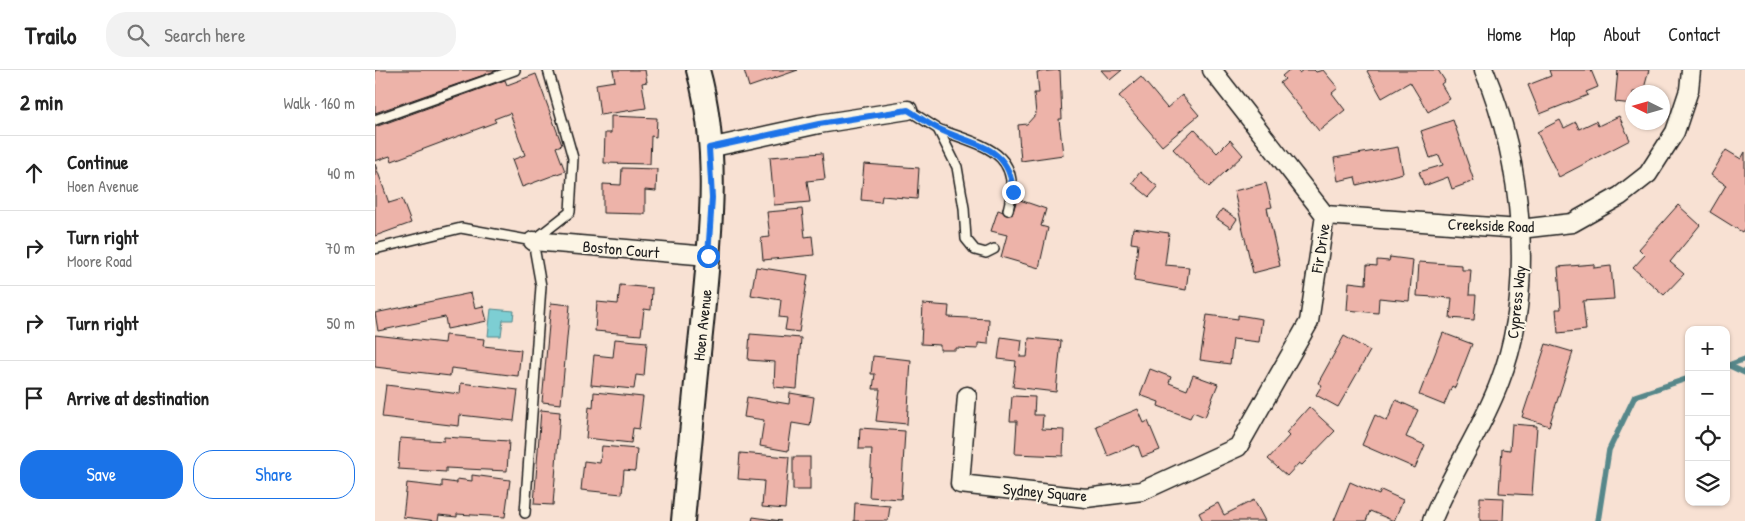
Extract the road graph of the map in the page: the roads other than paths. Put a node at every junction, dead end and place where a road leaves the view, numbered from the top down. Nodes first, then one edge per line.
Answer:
1 (515, 70) edge
2 (548, 70) edge
3 (698, 70) edge
4 (1212, 70) edge
5 (1484, 70) edge
6 (1691, 70) edge
7 (908, 110) joint
8 (375, 120) edge
9 (938, 129) junction
10 (709, 148) junction
11 (1008, 210) dead end
12 (1325, 215) junction
13 (1520, 229) junction
14 (533, 241) junction
15 (375, 249) edge
16 (994, 249) dead end
17 (708, 256) junction
18 (967, 396) dead end
19 (1239, 447) joint
20 (525, 513) dead end
21 (683, 521) edge
22 (1432, 521) edge

1 - 8 lane
2 - 14 lane
3 - 10 street, Hoen Avenue
4 - 12 street, Fir Drive
5 - 13 street, Cypress Way
6 - 13 street, Creekside Road
7 - 9 lane
7 - 10 street
9 - 11 lane
9 - 16 lane
10 - 17 street, Hoen Avenue
12 - 13 street, Creekside Road
12 - 19 street, Fir Drive
13 - 22 street, Cypress Way
14 - 15 lane
14 - 17 street, Boston Court
14 - 20 lane
17 - 21 street, Hoen Avenue
18 - 19 street, Sydney Square

